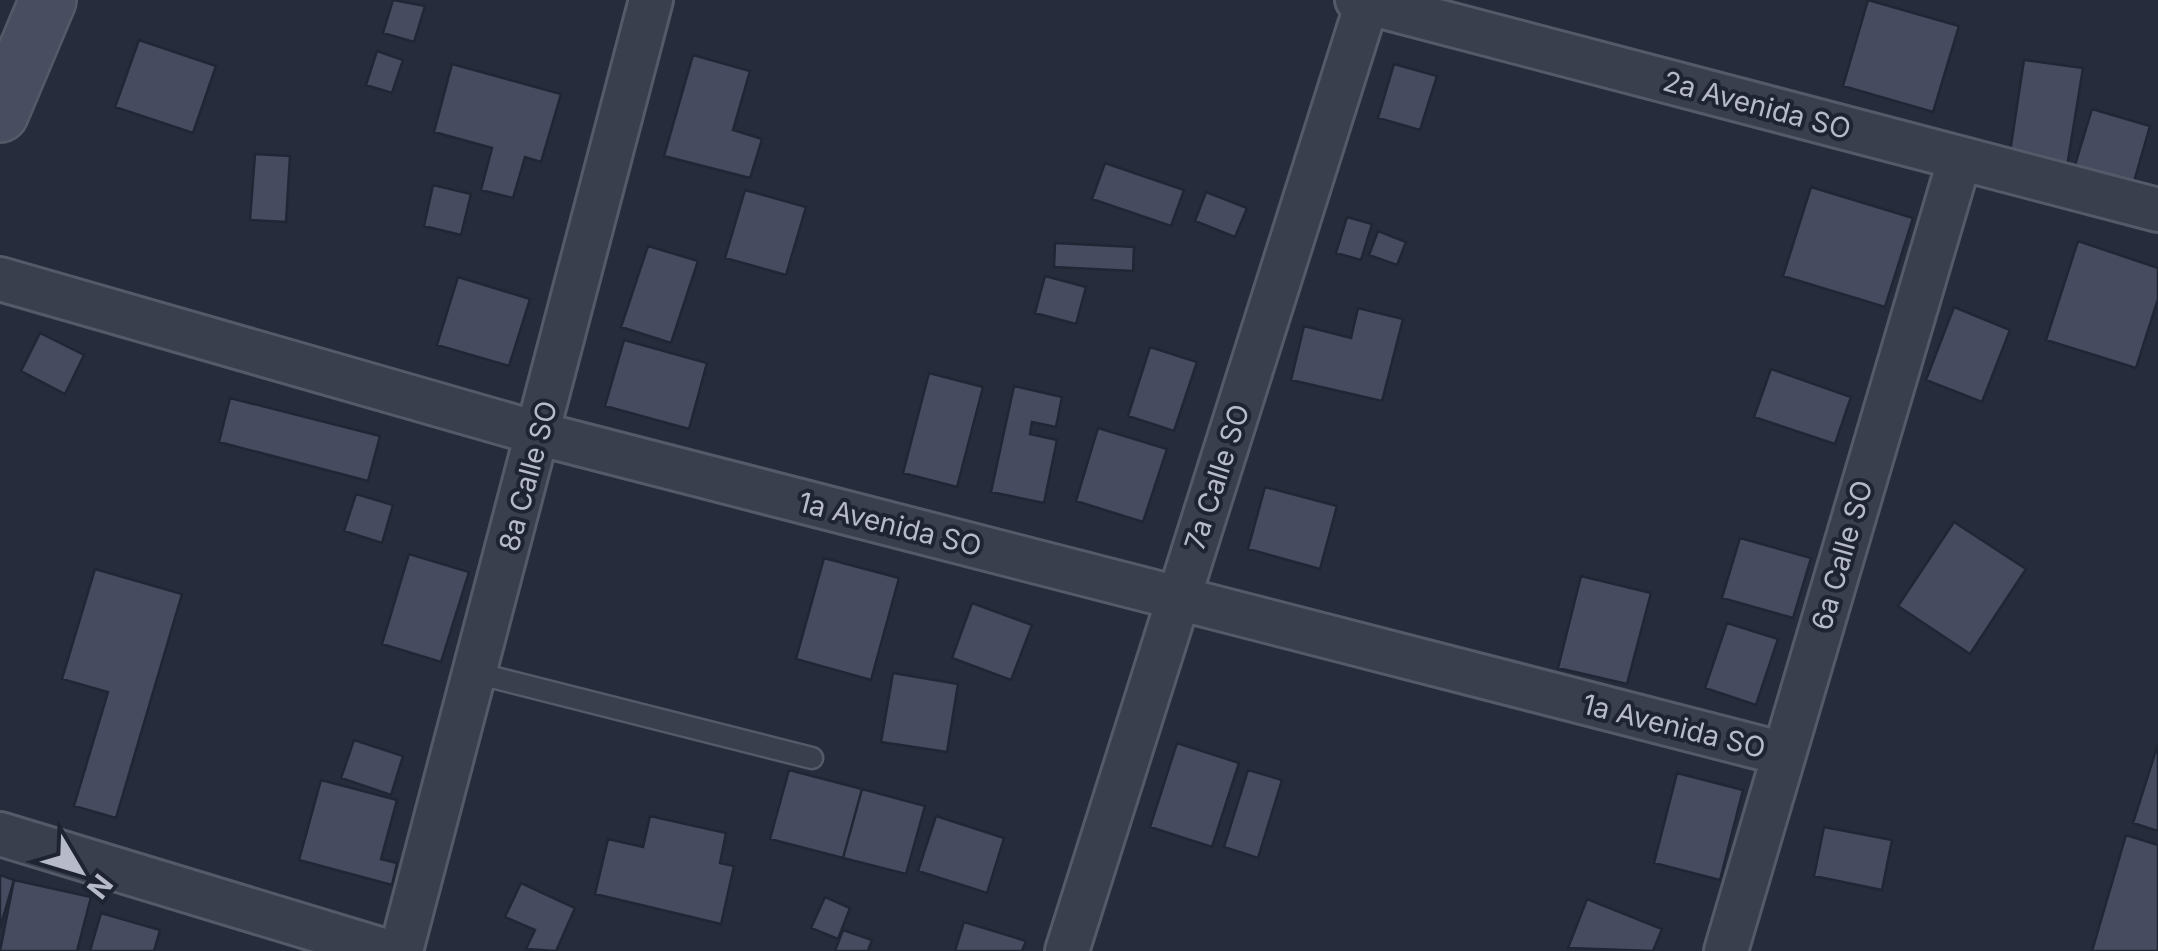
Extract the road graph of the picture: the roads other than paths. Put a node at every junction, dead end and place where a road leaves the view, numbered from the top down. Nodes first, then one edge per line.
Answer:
1 (48, 0) edge
2 (651, 0) edge
3 (1362, 1) edge
4 (0, 114) edge
5 (1960, 158) junction
6 (2158, 210) edge
7 (0, 279) edge
8 (540, 434) junction
9 (1179, 598) junction
10 (476, 673) junction
11 (1784, 754) junction
12 (812, 758) dead end
13 (0, 834) edge
14 (386, 951) edge
15 (401, 951) edge
16 (1068, 951) edge
17 (1726, 951) edge

1 - 4 main road
2 - 8 street, 8a Calle SO
3 - 5 street, 2a Avenida SO
3 - 9 street, 7a Calle SO
5 - 6 street, 2a Avenida SO
5 - 11 street, 6a Calle SO
7 - 8 street, 1a Avenida SO
8 - 9 street, 1a Avenida SO
8 - 10 street, 8a Calle SO
9 - 11 street, 1a Avenida SO
9 - 16 street, 7a Calle SO
10 - 12 lane
10 - 15 street, 8a Calle SO
11 - 17 street, 6a Calle SO
13 - 14 street

